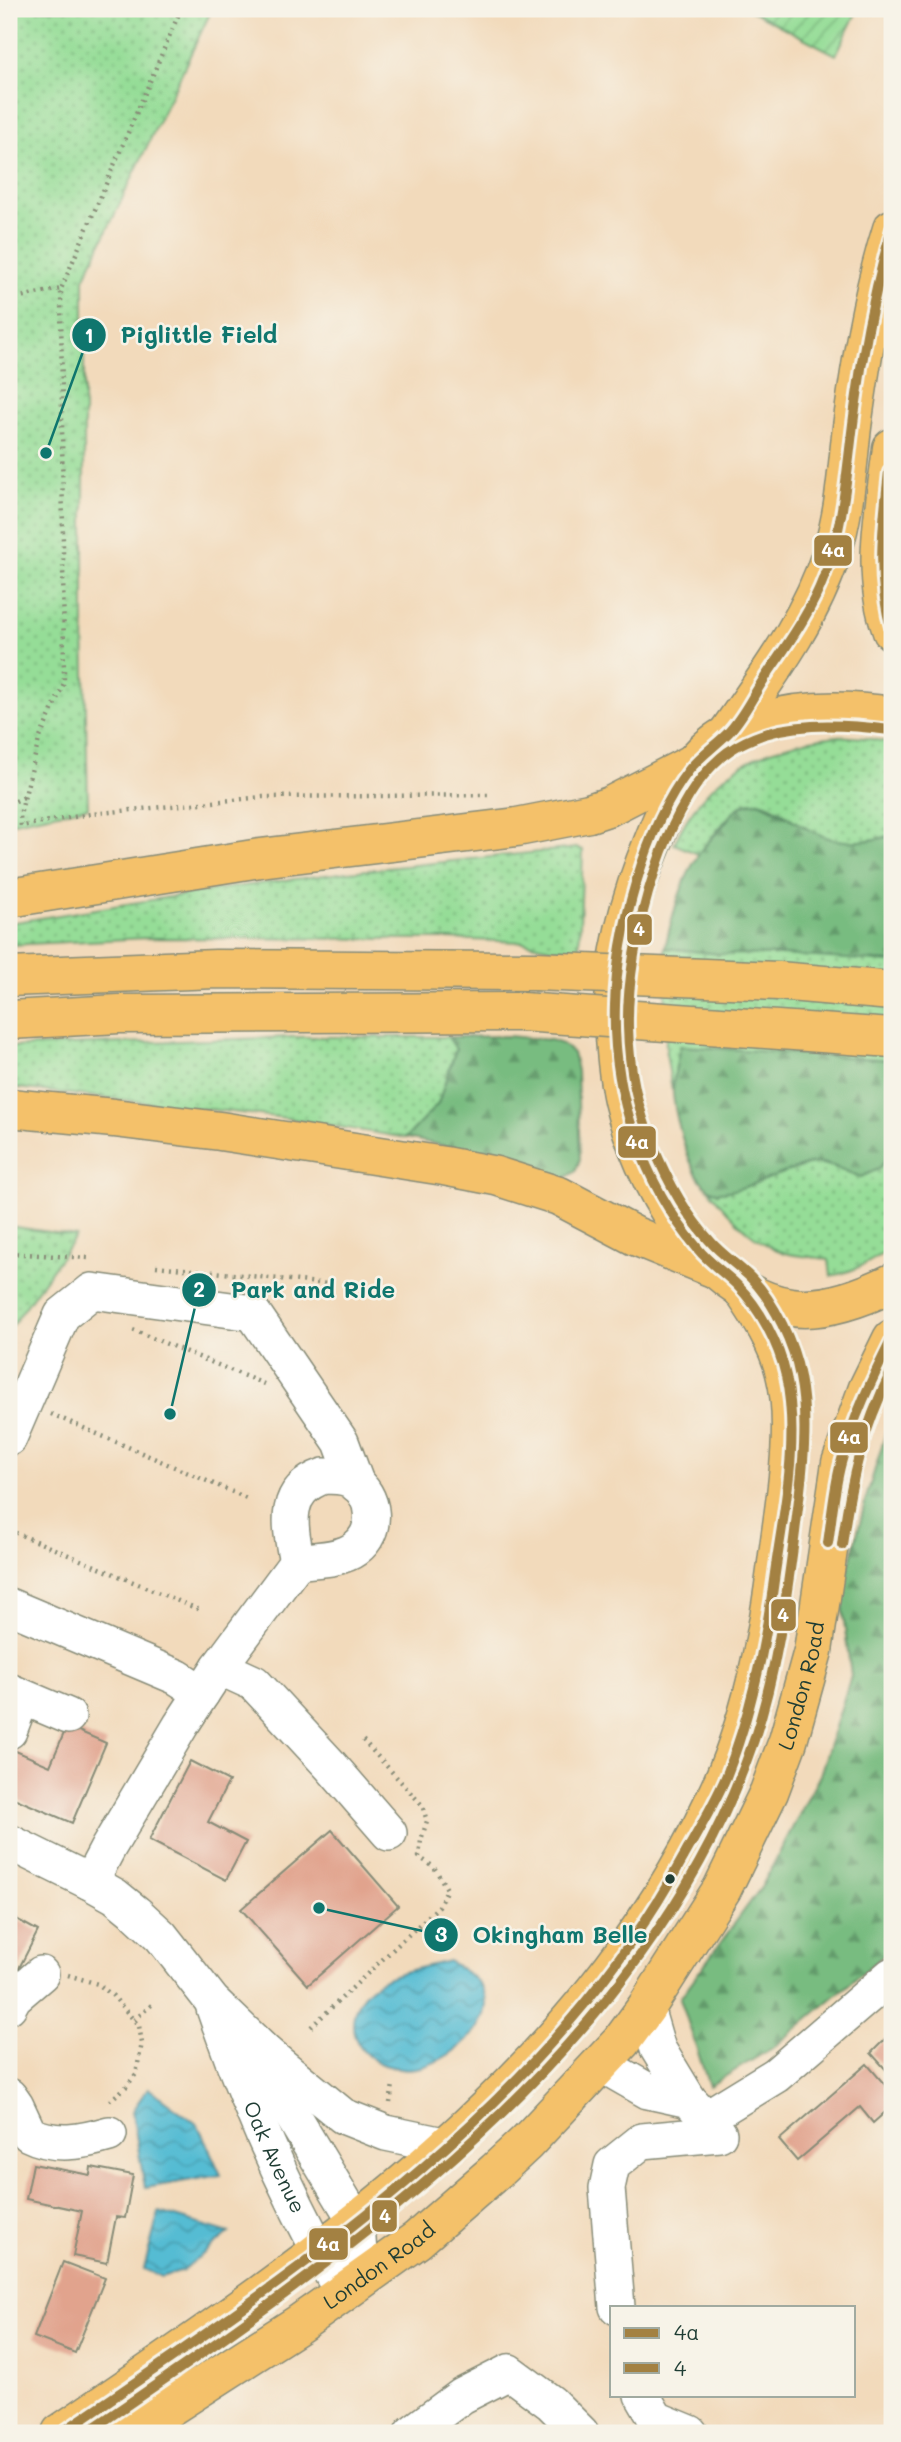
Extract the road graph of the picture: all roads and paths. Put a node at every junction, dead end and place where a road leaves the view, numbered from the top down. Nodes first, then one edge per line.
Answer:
1 (181, 9) edge
2 (892, 229) edge
3 (61, 289) junction
4 (9, 299) edge
5 (892, 448) edge
6 (892, 631) edge
7 (892, 716) edge
8 (726, 736) junction
9 (695, 762) junction
10 (496, 795) dead end
11 (24, 797) junction
12 (9, 804) edge
13 (9, 898) edge
14 (9, 977) edge
15 (892, 990) edge
16 (9, 1020) edge
17 (892, 1038) edge
18 (9, 1108) edge
19 (730, 1280) junction
20 (892, 1283) edge
21 (131, 1329) dead end
22 (892, 1339) edge
23 (264, 1384) dead end
24 (24, 1403) junction
25 (9, 1438) edge
26 (357, 1485) junction
27 (250, 1499) dead end
28 (9, 1530) edge
29 (297, 1563) junction
30 (9, 1606) edge
31 (200, 1610) dead end
32 (210, 1680) junction
33 (15, 1694) edge
34 (68, 1716) dead end
35 (9, 1731) edge
36 (361, 1738) dead end
37 (389, 1833) dead end
38 (9, 1842) edge
39 (90, 1882) junction
40 (41, 1974) joint
41 (892, 1975) edge
42 (212, 2001) junction
43 (155, 2002) dead end
44 (9, 2006) edge
45 (646, 2008) junction
46 (134, 2020) junction
47 (311, 2027) dead end
48 (560, 2031) junction
49 (267, 2054) junction
50 (600, 2064) junction
51 (689, 2100) junction
52 (11, 2104) edge
53 (106, 2120) joint
54 (719, 2134) dead end
55 (448, 2146) junction
56 (356, 2223) junction
57 (318, 2252) junction
58 (343, 2294) junction
59 (617, 2306) edge
60 (646, 2416) edge
61 (61, 2433) edge
62 (130, 2433) edge
63 (412, 2433) edge
64 (581, 2433) edge
65 (690, 2433) edge

1 - 3 path
2 - 8 main road
3 - 4 path
3 - 11 path
5 - 6 main road
7 - 8 main road
8 - 9 main road
9 - 13 main road
9 - 19 main road
10 - 11 path
11 - 12 path
14 - 15 main road, bridge
16 - 17 main road, bridge
18 - 19 main road
19 - 20 main road
19 - 48 main road
21 - 23 path
22 - 45 main road, London Road
24 - 25 street
24 - 26 street
24 - 27 path
26 - 29 street
26 - 29 street
28 - 31 path
29 - 32 street
30 - 32 street
32 - 37 street
32 - 39 street
33 - 34 street
33 - 35 street
36 - 47 path
38 - 39 street, Oak Avenue
39 - 42 street, Oak Avenue
40 - 44 street
40 - 46 path
41 - 51 street
42 - 49 street, Oak Avenue
42 - 57 street, Oak Avenue
43 - 46 path
45 - 50 main road, London Road
45 - 51 street
46 - 53 path
48 - 50 main road
48 - 55 main road
49 - 55 street, Oak Avenue
49 - 56 street, Oak Avenue
50 - 51 street
50 - 58 main road, London Road
52 - 53 street
54 - 59 street
55 - 56 main road
56 - 57 main road
56 - 58 street, Oak Avenue
57 - 58 street, Oak Avenue
57 - 61 main road
58 - 62 main road, London Road
60 - 65 street
63 - 64 street

